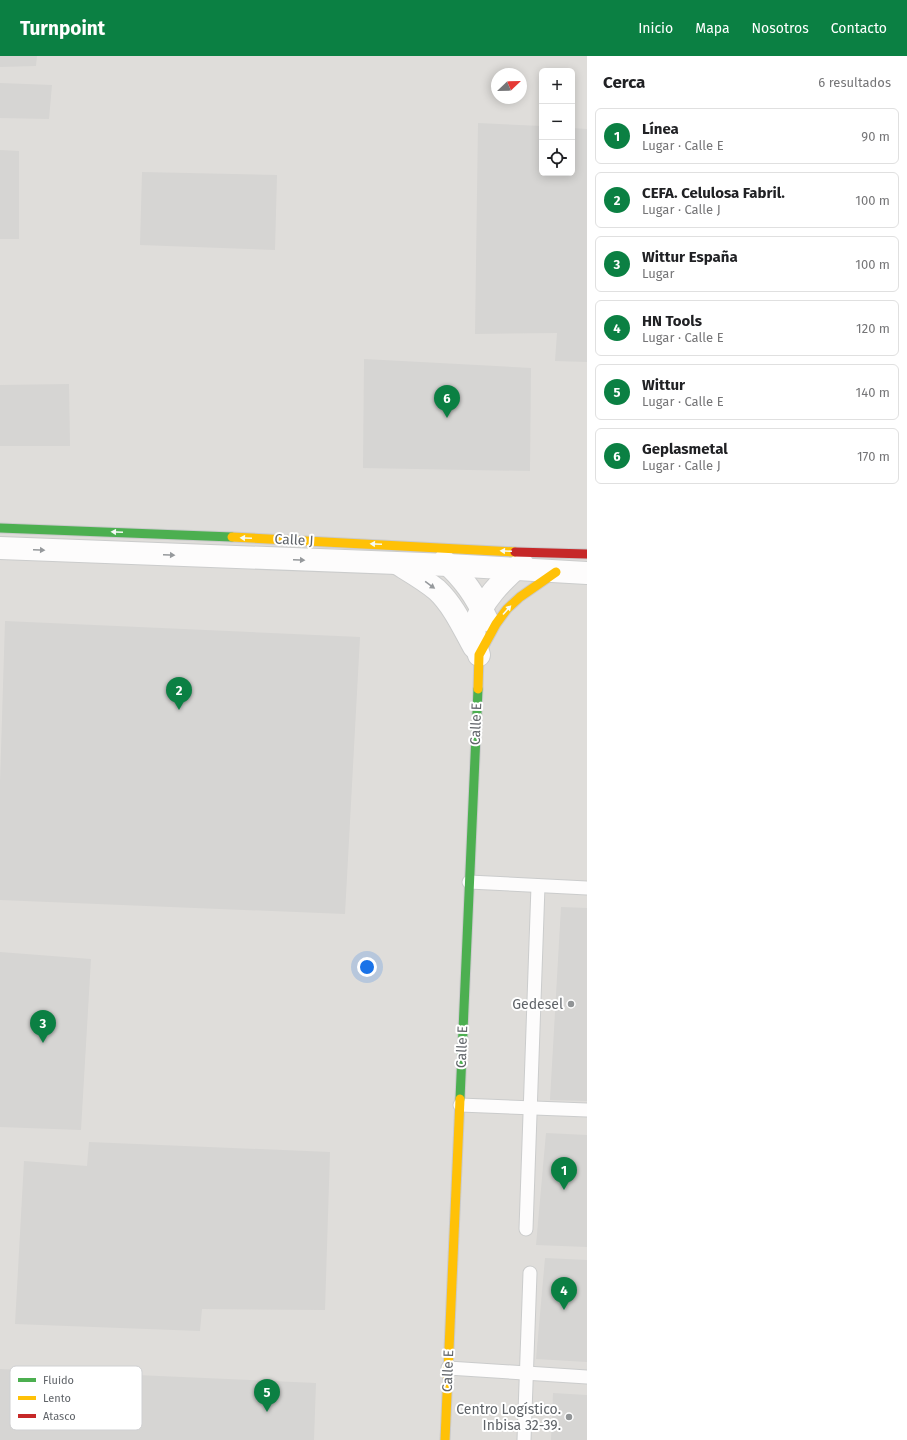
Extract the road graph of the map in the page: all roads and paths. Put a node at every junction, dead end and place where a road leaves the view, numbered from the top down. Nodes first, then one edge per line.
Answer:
1 (0, 528) edge
2 (426, 547) junction
3 (0, 548) edge
4 (534, 552) junction
5 (587, 554) edge
6 (398, 564) junction
7 (449, 565) junction
8 (515, 569) junction
9 (556, 572) junction
10 (587, 573) edge
11 (482, 608) junction
12 (492, 630) junction
13 (479, 655) junction
14 (469, 882) junction
15 (538, 886) junction
16 (587, 888) edge
17 (460, 1105) junction
18 (530, 1108) junction
19 (587, 1110) edge
20 (526, 1229) dead end
21 (530, 1273) dead end
22 (448, 1368) junction
23 (527, 1373) junction
24 (587, 1377) edge
25 (445, 1440) edge
26 (524, 1440) edge

2 -> 1 street, Calle J
4 -> 2 street, Calle J
2 - 7 street
3 -> 6 street, Calle J
4 - 5 street, Calle J
4 - 8 street
6 - 7 street, Calle J
6 -> 13 street
7 - 8 street, Calle J
7 - 11 street
8 - 9 street, Calle J
8 - 11 street
9 - 10 street, Calle J
12 -> 9 street, Calle E
11 - 12 street
11 - 13 street
12 - 13 street, Calle E
13 - 14 street, Calle E
14 - 15 lane
14 - 17 street, Calle E
15 - 16 lane
15 - 18 lane
17 - 18 lane
17 - 22 street, Calle E
18 - 19 lane
18 - 20 lane
21 - 23 lane
22 - 23 lane
22 - 25 street, Calle E
23 - 24 lane
23 - 26 lane

